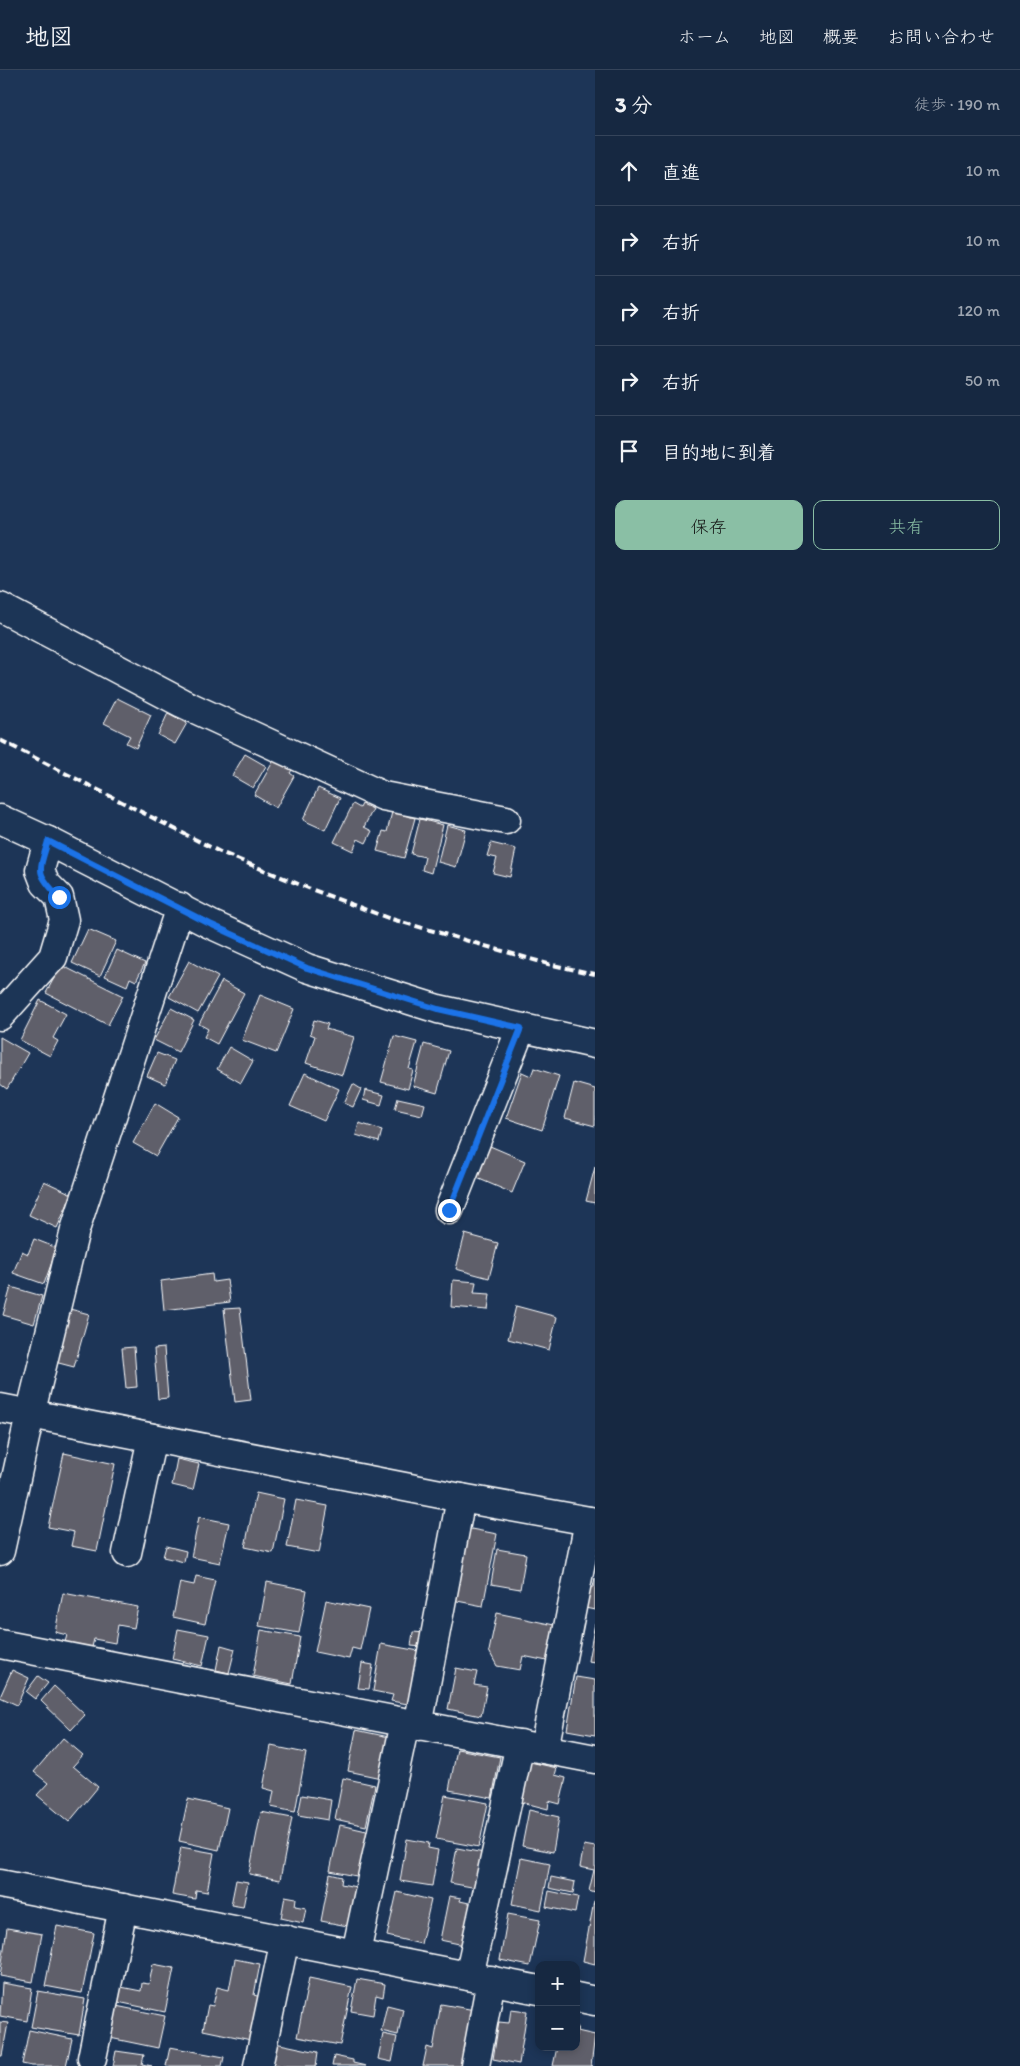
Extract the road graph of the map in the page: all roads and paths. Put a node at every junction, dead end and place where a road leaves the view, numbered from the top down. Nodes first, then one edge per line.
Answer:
1 (0, 607) edge
2 (0, 819) edge
3 (506, 820) dead end
4 (48, 841) junction
5 (180, 907) junction
6 (0, 1016) edge
7 (521, 1028) junction
8 (595, 1044) edge
9 (449, 1210) dead end
10 (0, 1408) edge
11 (30, 1415) junction
12 (152, 1438) junction
13 (461, 1498) junction
14 (592, 1521) edge
15 (1, 1545) edge
16 (127, 1553) dead end
17 (0, 1644) edge
18 (412, 1724) junction
19 (532, 1746) junction
20 (595, 1759) edge
21 (0, 1884) edge
22 (123, 1908) junction
23 (285, 1939) junction
24 (356, 1953) junction
25 (480, 1978) junction
26 (535, 1989) edge
27 (580, 1999) edge
28 (595, 2001) edge
29 (92, 2058) dead end
30 (258, 2066) edge
31 (474, 2066) edge

1 - 3 street
2 - 4 street
4 - 5 street
4 - 6 street
5 - 7 street
5 - 11 street
7 - 8 street
7 - 9 street
10 - 11 street
11 - 12 street
11 - 15 street
12 - 13 street
12 - 16 street
13 - 14 street
13 - 18 street
14 - 19 street
17 - 18 street
18 - 19 street
18 - 24 street
19 - 20 street
19 - 25 street
21 - 22 street
22 - 23 street
22 - 29 street
23 - 24 street
23 - 30 street
24 - 25 street
25 - 26 street
25 - 31 street
27 - 28 street

